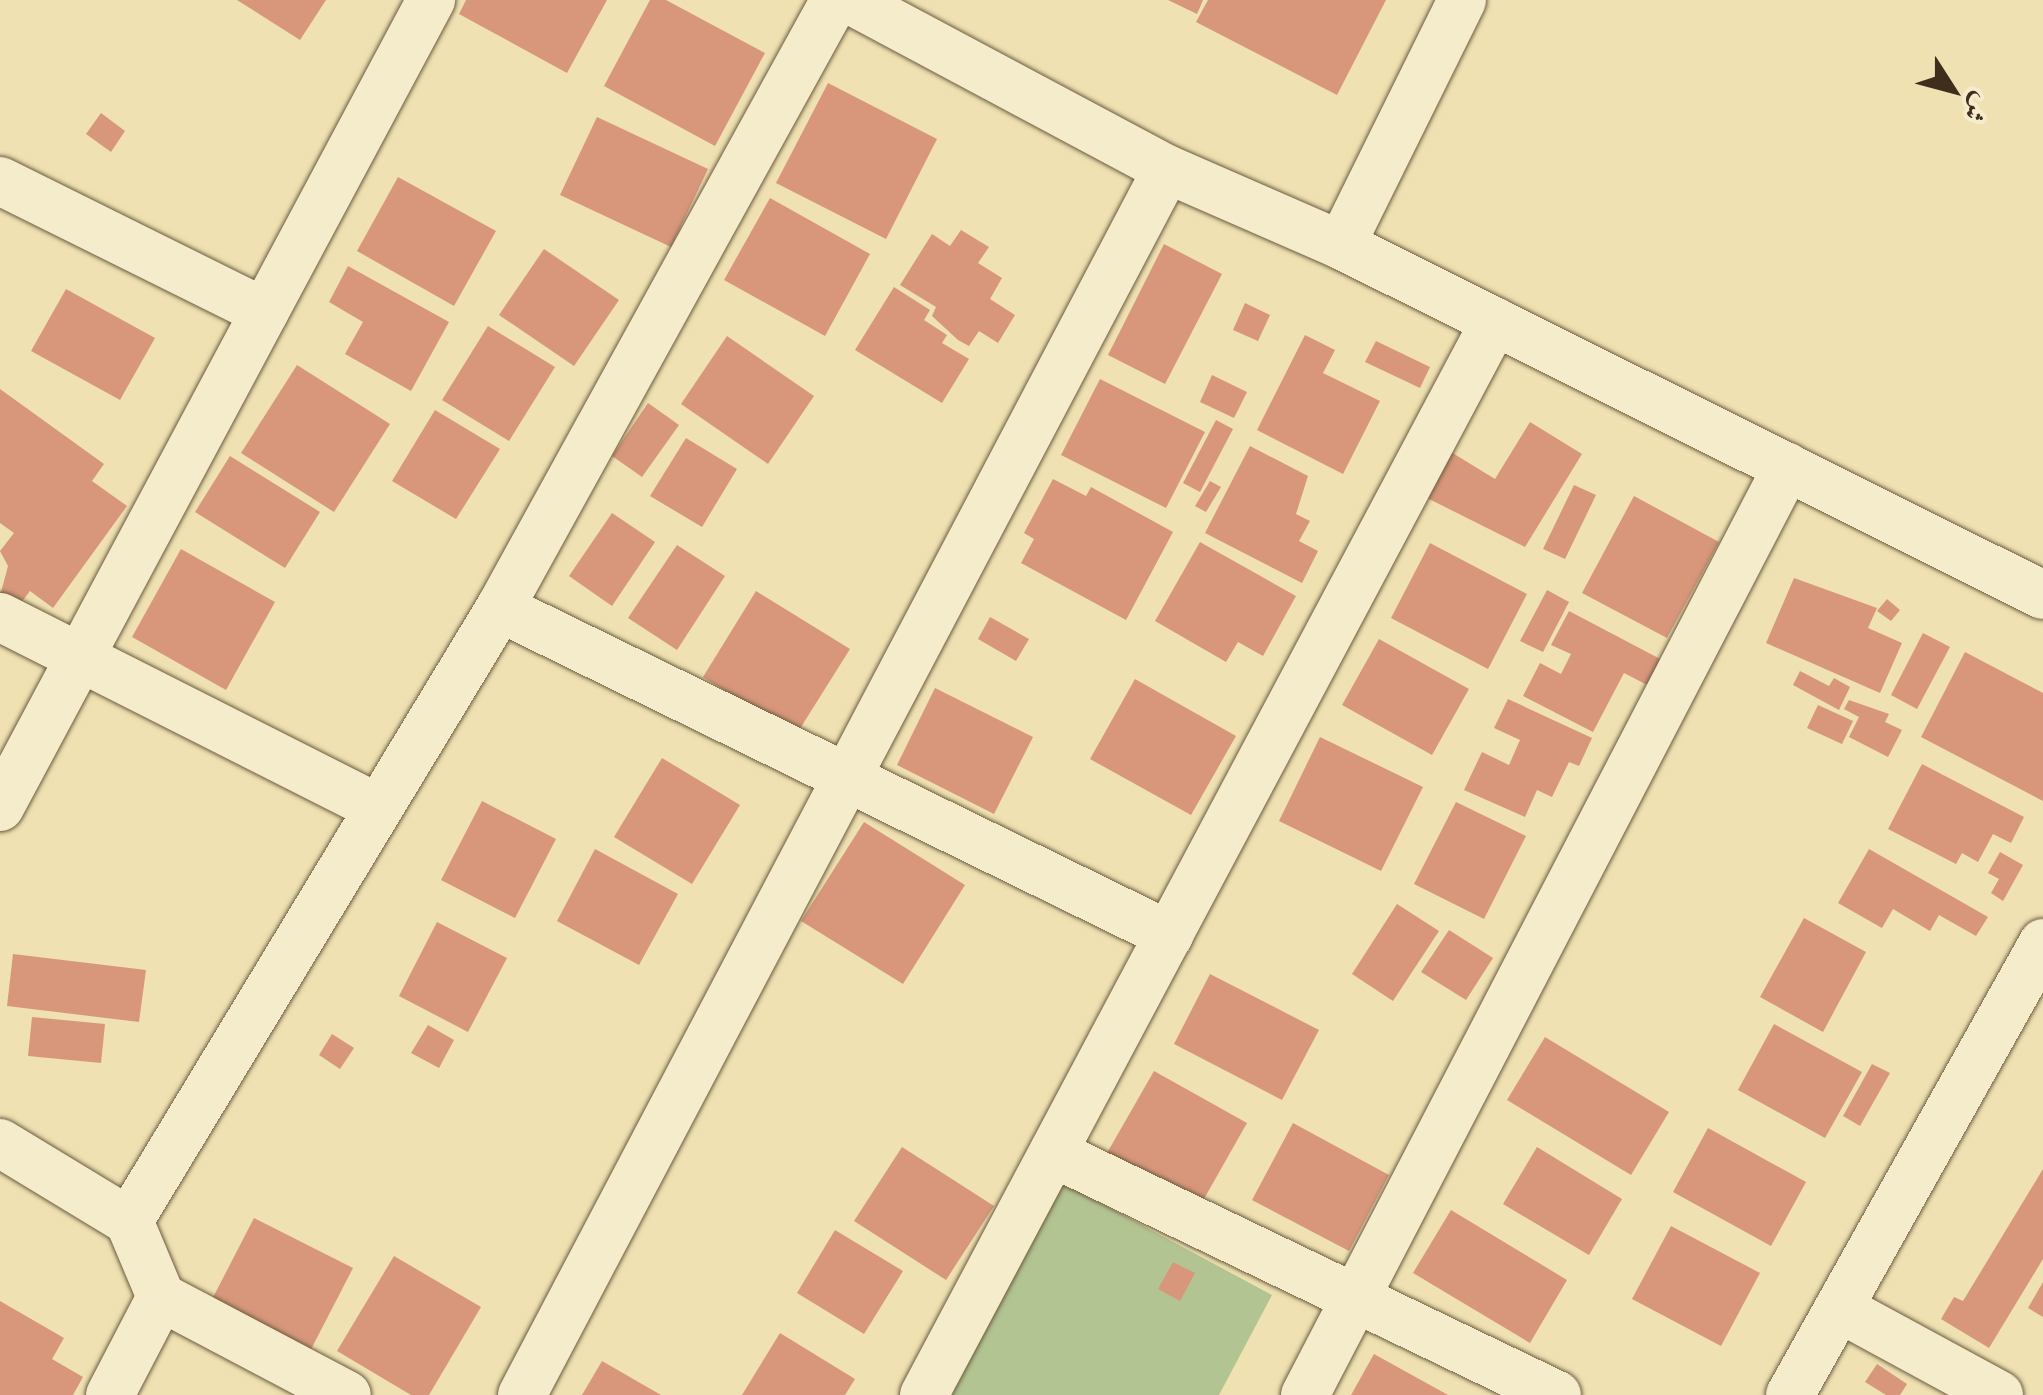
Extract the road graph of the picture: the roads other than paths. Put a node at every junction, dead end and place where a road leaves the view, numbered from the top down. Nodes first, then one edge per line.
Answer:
1 (432, 0) edge
2 (835, 0) edge
3 (850, 0) edge
4 (1462, 0) edge
5 (1167, 169) junction
6 (0, 180) edge
7 (1342, 245) junction
8 (264, 312) junction
9 (1496, 321) junction
10 (1787, 467) junction
11 (2043, 594) edge
12 (500, 608) junction
13 (0, 617) edge
14 (80, 658) junction
15 (847, 778) junction
16 (0, 806) edge
17 (376, 807) junction
18 (1169, 935) junction
19 (2043, 944) edge
20 (0, 1143) edge
21 (1053, 1153) junction
22 (128, 1221) junction
23 (160, 1298) junction
24 (1353, 1300) junction
25 (1838, 1308) junction
26 (110, 1395) edge
27 (347, 1395) edge
28 (522, 1395) edge
29 (924, 1395) edge
30 (1305, 1395) edge
31 (1556, 1395) edge
32 (1790, 1395) edge
33 (1999, 1395) edge

1 - 8 street
2 - 12 street
3 - 5 street
4 - 7 street
5 - 7 street
5 - 15 street
6 - 8 street
7 - 9 street
8 - 14 street
9 - 10 street
9 - 18 street
10 - 11 street
10 - 24 street
12 - 15 street
12 - 17 street
13 - 14 street
14 - 16 street
14 - 17 street
15 - 18 street
15 - 28 street
17 - 22 street
18 - 21 street
19 - 25 street
20 - 22 street
21 - 24 street
21 - 29 street
22 - 23 street
23 - 26 street
23 - 27 street
24 - 30 street
24 - 31 street
25 - 32 street
25 - 33 street

